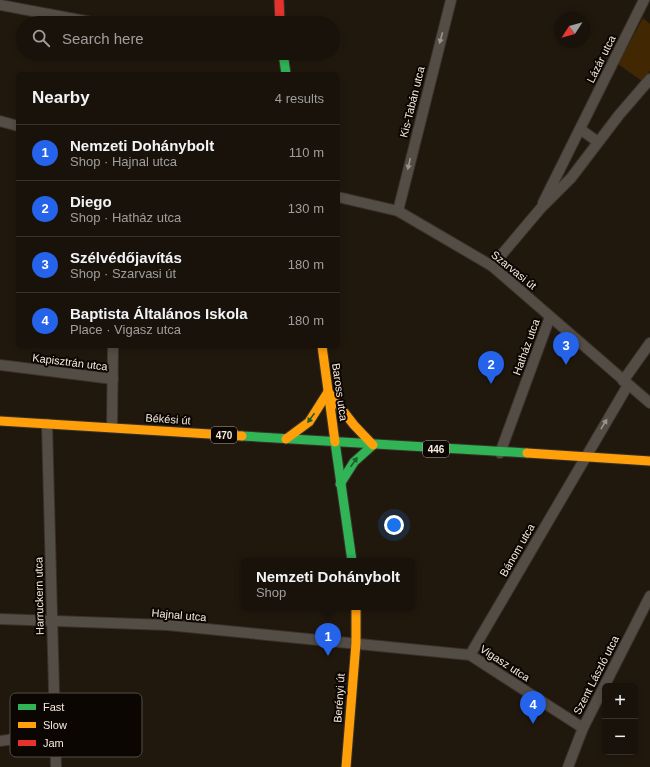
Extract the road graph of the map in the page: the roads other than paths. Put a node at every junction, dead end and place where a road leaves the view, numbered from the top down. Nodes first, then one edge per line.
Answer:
1 (279, 0) edge
2 (451, 0) edge
3 (644, 0) edge
4 (0, 5) edge
5 (59, 16) edge
6 (280, 16) edge
7 (284, 60) edge
8 (286, 72) edge
9 (650, 79) edge
10 (0, 121) edge
11 (16, 125) edge
12 (580, 129) junction
13 (598, 142) junction
14 (340, 197) edge
15 (541, 208) junction
16 (398, 211) junction
17 (492, 266) junction
18 (550, 317) junction
19 (650, 342) edge
20 (113, 348) edge
21 (322, 348) edge
22 (0, 365) edge
23 (112, 379) junction
24 (625, 383) junction
25 (328, 392) junction
26 (650, 403) edge
27 (0, 421) edge
28 (47, 424) junction
29 (112, 427) junction
30 (286, 439) junction
31 (335, 442) junction
32 (373, 445) junction
33 (500, 453) junction
34 (584, 458) junction
35 (650, 461) edge
36 (340, 484) junction
37 (352, 558) edge
38 (650, 596) edge
39 (356, 610) edge
40 (0, 618) edge
41 (51, 619) junction
42 (356, 643) junction
43 (470, 655) junction
44 (54, 693) edge
45 (583, 728) junction
46 (10, 740) edge
47 (0, 741) edge
48 (56, 757) edge
49 (56, 767) edge
50 (346, 767) edge
51 (568, 767) edge

1 - 6 main road
2 -> 16 street, Kis-Tabán utca
3 - 12 street, Lázár utca
4 - 5 street
7 - 8 main road
9 - 13 street, Lázár utca
10 - 11 street
12 - 13 street
12 - 15 street, Lázár utca
13 - 15 street, Lázár utca
14 - 16 street, Szarvasi út
15 - 17 street, Lázár utca
16 - 17 street, Szarvasi út
17 - 18 street, Szarvasi út
18 - 24 street, Szarvasi út
18 - 33 street, Hatház utca
19 - 24 street, Bánom utca
20 - 23 street
21 - 25 main road, Baross utca
22 - 23 street, Kapisztrán utca
23 - 29 street
24 - 26 street, Szarvasi út
34 -> 24 street, Bánom utca
25 -> 30 main road
25 - 31 main road, Baross utca
25 - 32 main road
27 - 28 main road, Békési út / 470
28 - 29 main road, Békési út / 470
28 - 41 street, Harruckern utca
29 - 30 main road, Békési út / 470
30 - 31 main road, Békési út / 470
31 - 32 main road, 446
31 - 36 main road
32 - 33 main road, 446
36 -> 32 main road
33 - 34 main road, 446
34 - 35 main road, 446
34 - 43 street, Bánom utca
36 - 37 main road
38 - 45 street, Szent László utca
39 - 42 main road, Berényi út
40 - 41 street, Hajnal utca
41 - 42 street, Hajnal utca
41 - 44 street, Harruckern utca
42 - 43 street, Vigasz utca
42 - 50 main road, Berényi út
43 - 45 street, Vigasz utca
45 - 51 street, Szent László utca
46 - 47 street
48 - 49 street, Harruckern utca

